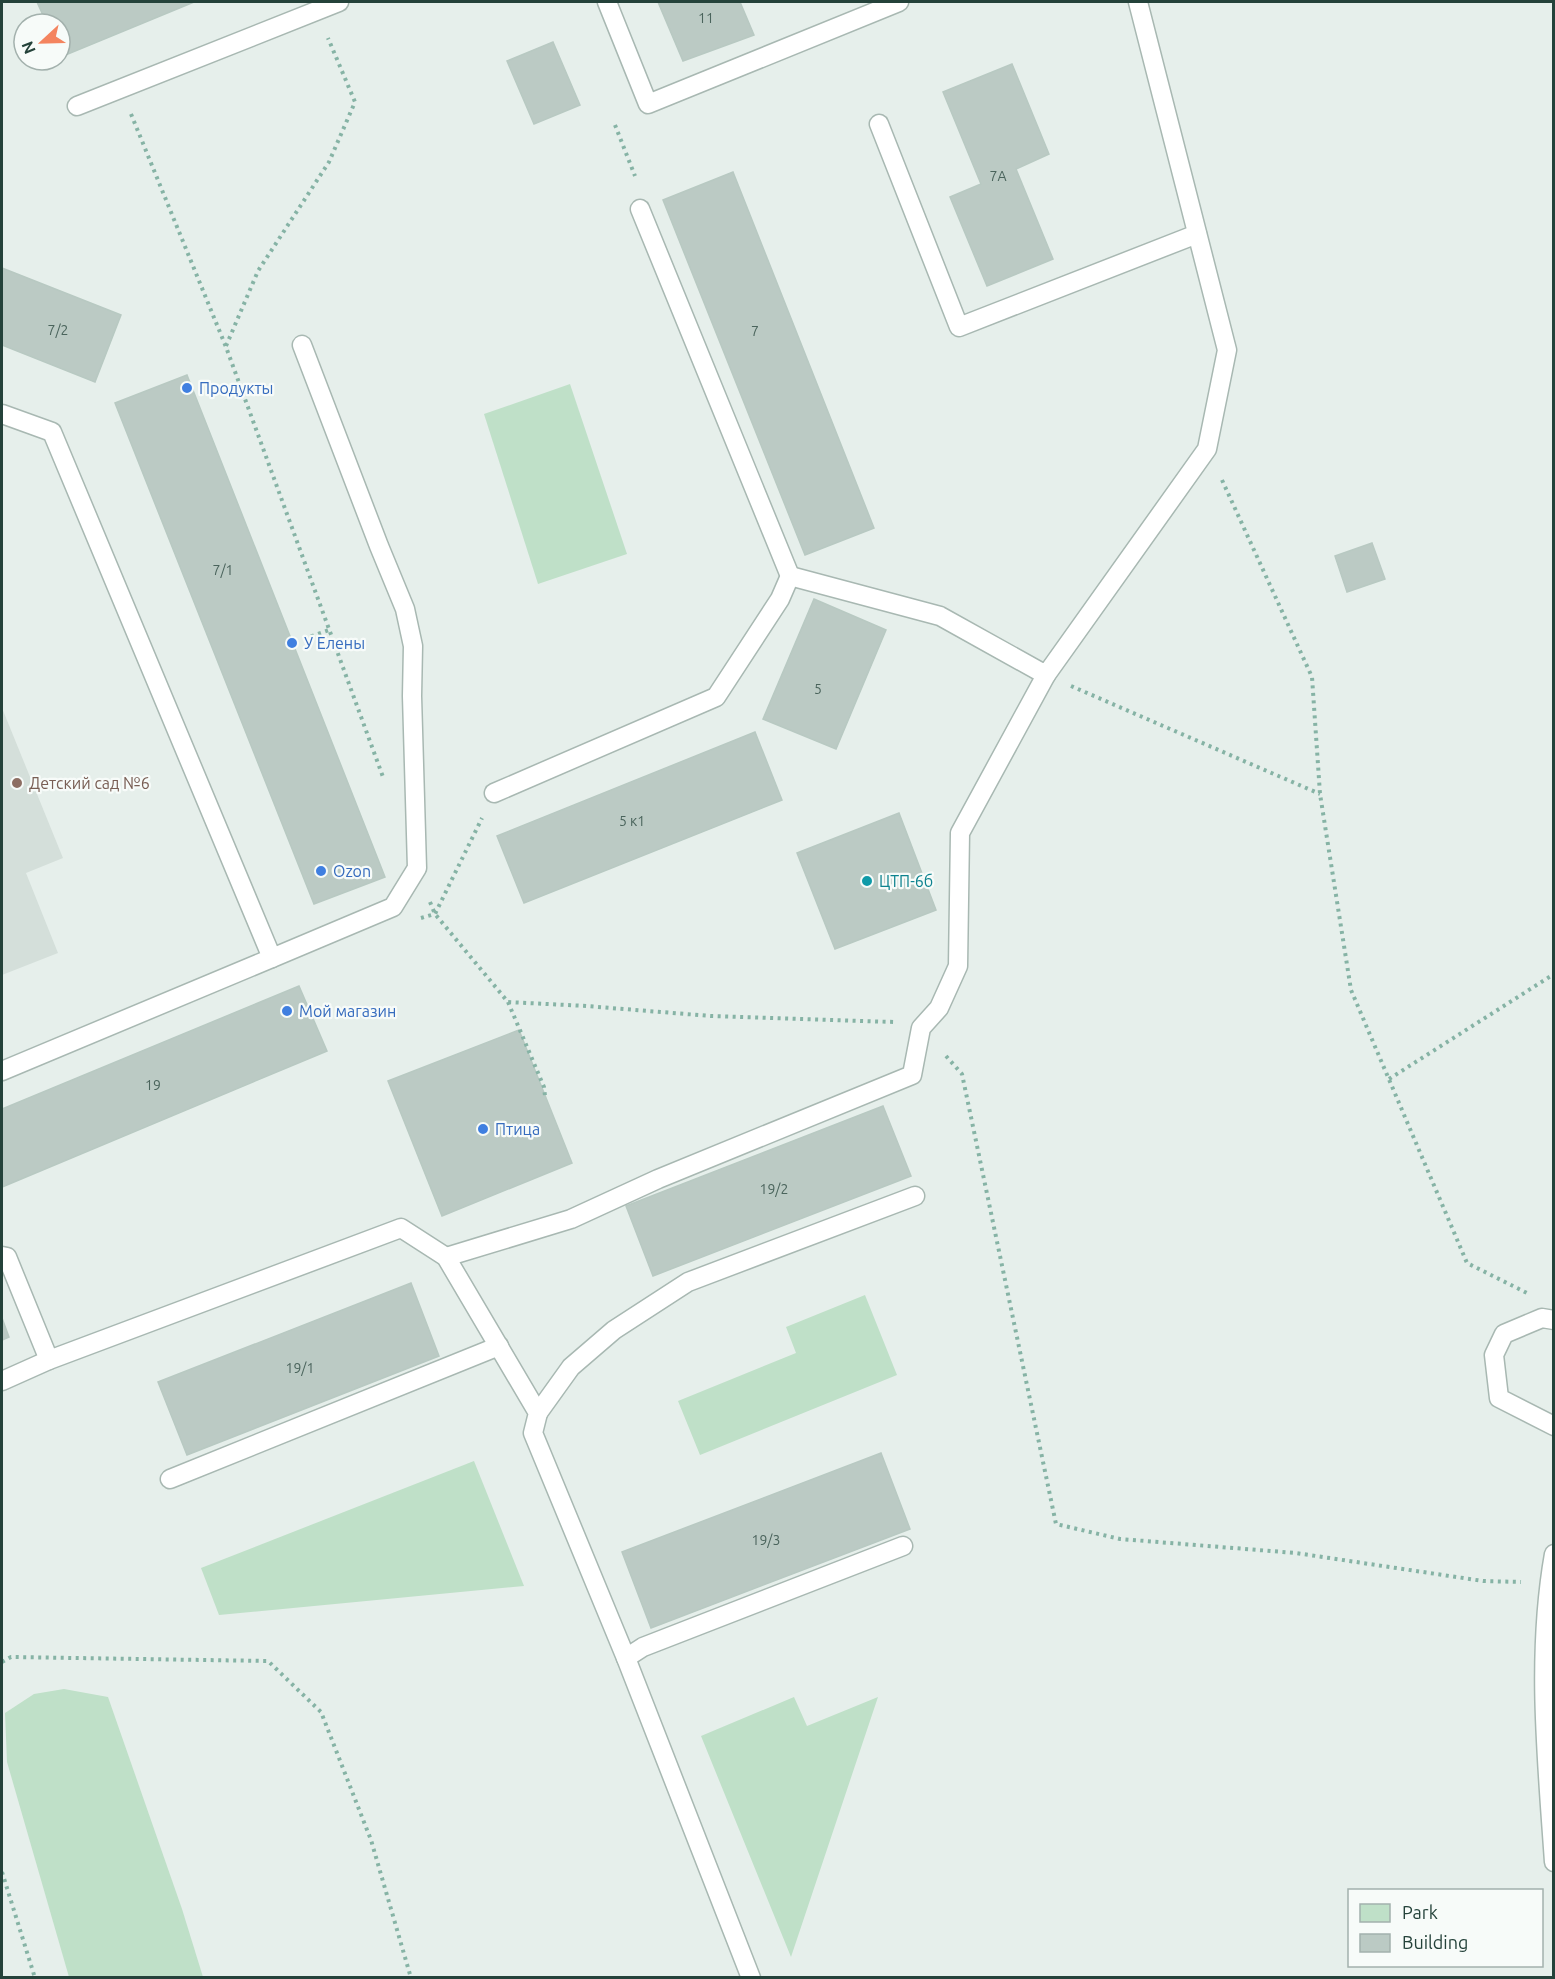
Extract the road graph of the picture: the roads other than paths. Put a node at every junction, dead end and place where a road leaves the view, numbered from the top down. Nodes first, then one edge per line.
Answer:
1 (339, 2) edge
2 (607, 2) edge
3 (899, 2) edge
4 (1138, 2) edge
5 (77, 106) dead end
6 (879, 124) dead end
7 (640, 209) dead end
8 (1197, 234) junction
9 (302, 345) dead end
10 (2, 414) edge
11 (789, 576) junction
12 (1046, 675) junction
13 (494, 793) dead end
14 (272, 958) junction
15 (2, 1071) edge
16 (915, 1196) dead end
17 (2, 1256) edge
18 (446, 1257) junction
19 (1554, 1320) edge
20 (499, 1346) junction
21 (49, 1360) junction
22 (2, 1381) edge
23 (538, 1413) junction
24 (1554, 1426) edge
25 (170, 1479) dead end
26 (903, 1546) dead end
27 (1554, 1554) edge
28 (626, 1658) junction
29 (1554, 1862) edge
30 (751, 1977) edge

1 - 5 lane
2 - 3 lane
4 - 8 lane
6 - 8 lane
7 - 11 lane
8 - 12 lane
9 - 14 lane
10 - 14 lane
11 - 12 lane
11 - 13 lane
12 - 18 lane
14 - 15 lane
16 - 23 lane
17 - 21 lane
18 - 20 lane
18 - 21 lane
19 - 24 lane
20 - 23 lane
20 - 25 lane
21 - 22 lane
23 - 28 lane
26 - 28 lane
27 - 29 lane
28 - 30 lane

